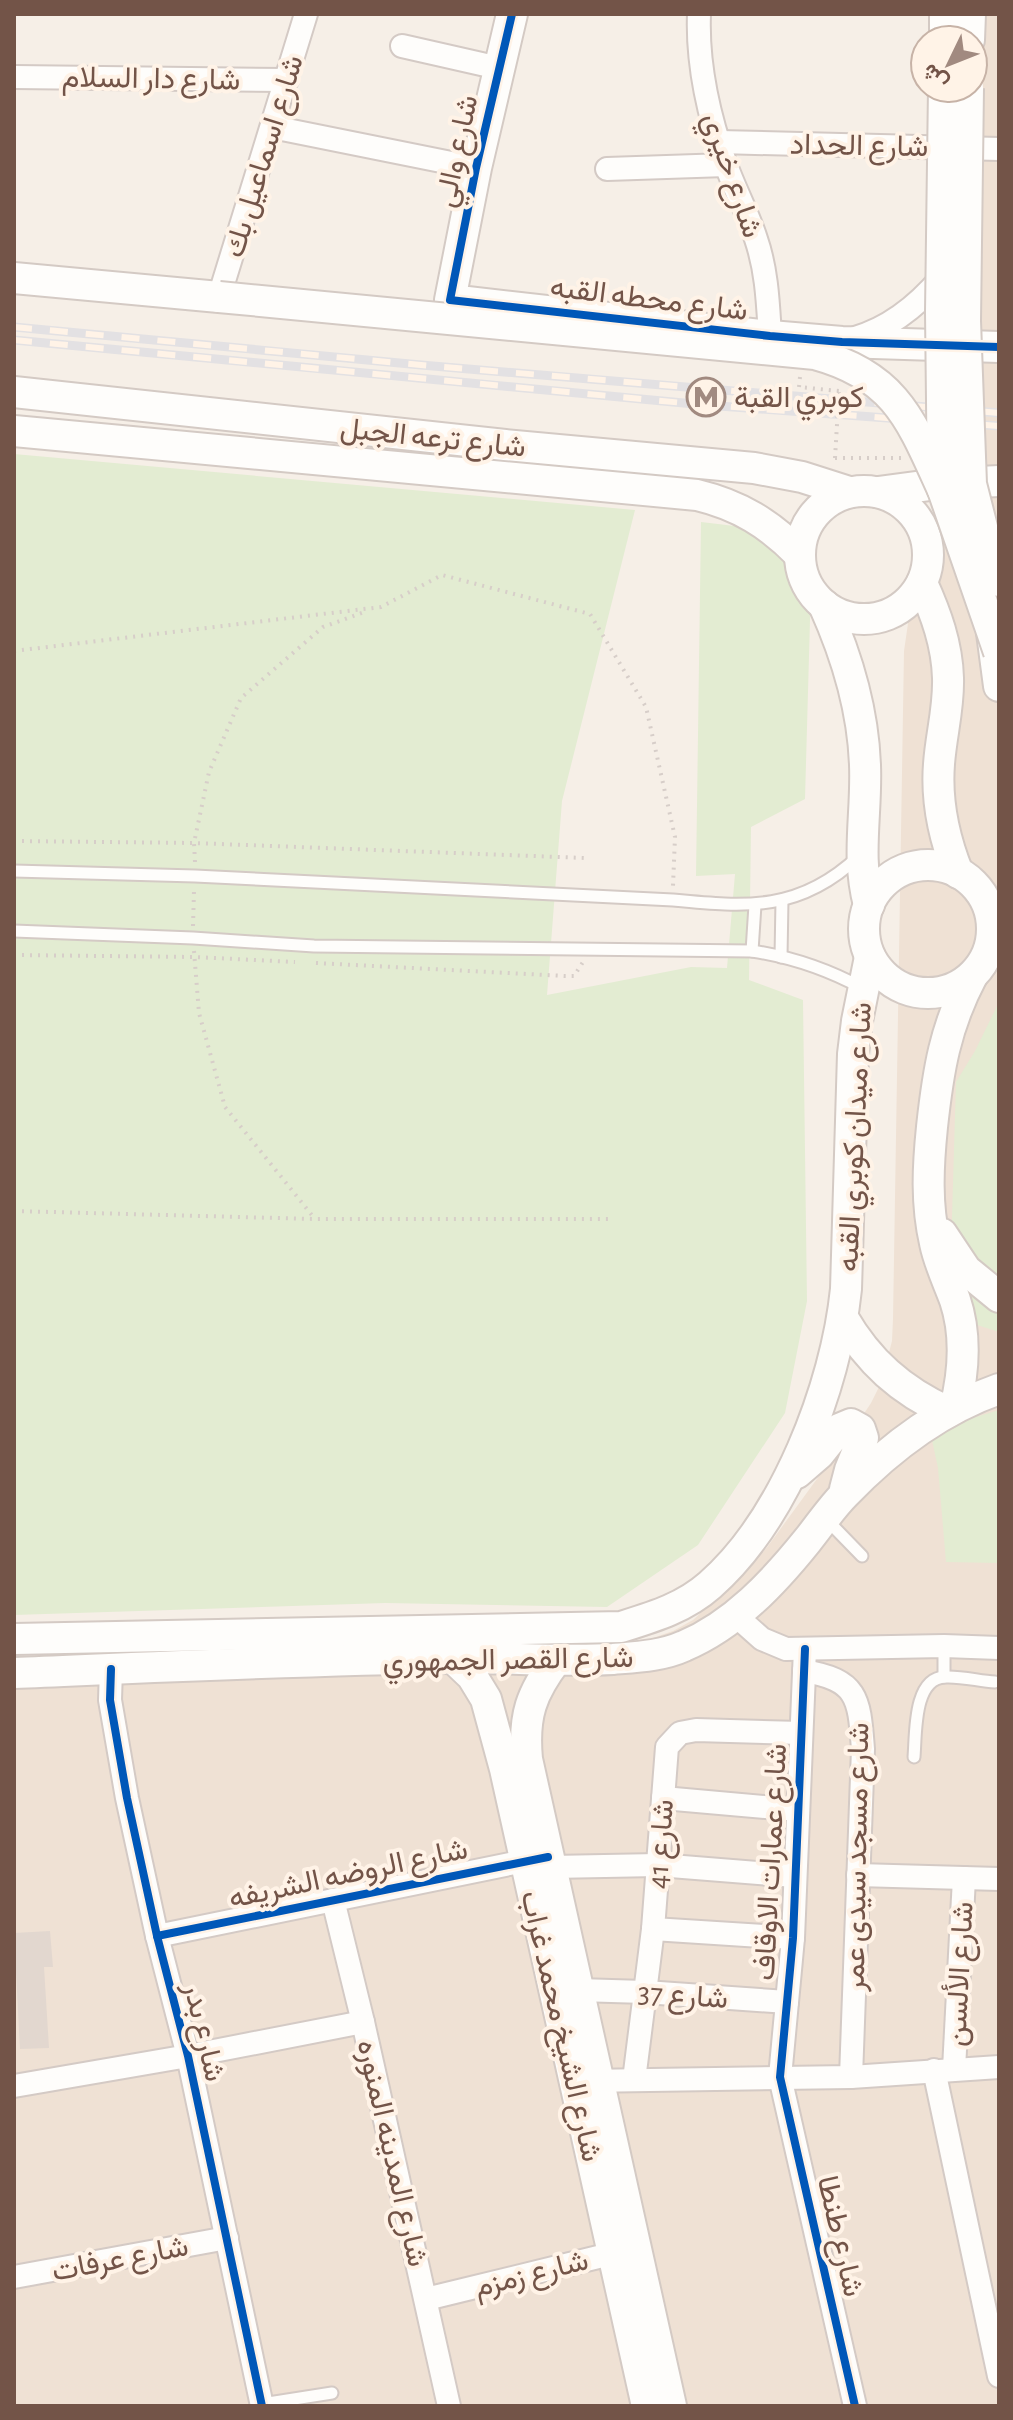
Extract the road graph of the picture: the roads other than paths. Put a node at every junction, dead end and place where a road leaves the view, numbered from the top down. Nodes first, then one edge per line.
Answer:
1 (306, 14) edge
2 (512, 14) edge
3 (699, 14) edge
4 (402, 46) dead end
5 (499, 68) junction
6 (14, 77) edge
7 (287, 80) junction
8 (945, 104) edge
9 (945, 104) edge
10 (968, 104) edge
11 (272, 127) junction
12 (719, 142) junction
13 (946, 148) junction
14 (999, 149) edge
15 (726, 165) junction
16 (476, 168) junction
17 (607, 169) dead end
18 (14, 278) edge
19 (941, 278) junction
20 (219, 297) junction
21 (450, 300) joint
22 (770, 336) junction
23 (842, 342) junction
24 (987, 344) edge
25 (14, 392) edge
26 (14, 431) edge
27 (505, 445) junction
28 (502, 475) junction
29 (999, 481) edge
30 (943, 490) junction
31 (864, 492) junction
32 (999, 523) edge
33 (927, 541) junction
34 (800, 555) junction
35 (999, 581) edge
36 (922, 583) junction
37 (824, 605) junction
38 (996, 642) edge
39 (999, 686) edge
40 (861, 855) junction
41 (14, 871) edge
42 (958, 873) junction
43 (782, 900) junction
44 (755, 905) junction
45 (869, 905) junction
46 (14, 931) edge
47 (752, 951) junction
48 (781, 957) junction
49 (870, 957) junction
50 (972, 976) junction
51 (862, 989) junction
52 (929, 1205) junction
53 (999, 1297) edge
54 (843, 1318) junction
55 (999, 1389) edge
56 (951, 1410) junction
57 (787, 1478) junction
58 (835, 1506) junction
59 (862, 1556) dead end
60 (735, 1615) junction
61 (14, 1639) edge
62 (944, 1646) junction
63 (999, 1648) edge
64 (452, 1657) junction
65 (557, 1659) junction
66 (805, 1660) junction
67 (111, 1669) junction
68 (14, 1673) edge
69 (944, 1677) junction
70 (995, 1682) dead end
71 (801, 1733) junction
72 (914, 1757) dead end
73 (663, 1798) junction
74 (798, 1810) junction
75 (541, 1862) junction
76 (658, 1865) junction
77 (858, 1875) junction
78 (795, 1876) junction
79 (964, 1878) junction
80 (999, 1879) edge
81 (333, 1900) junction
82 (653, 1929) junction
83 (157, 1936) junction
84 (793, 1938) junction
85 (578, 1990) junction
86 (645, 1992) junction
87 (787, 2002) junction
88 (363, 2022) junction
89 (188, 2056) junction
90 (999, 2067) edge
91 (944, 2070) junction
92 (780, 2077) junction
93 (851, 2077) junction
94 (634, 2080) junction
95 (586, 2081) junction
96 (14, 2086) edge
97 (227, 2238) junction
98 (624, 2250) junction
99 (14, 2277) edge
100 (426, 2299) junction
101 (999, 2376) edge
102 (332, 2393) dead end
103 (262, 2405) edge
104 (449, 2406) edge
105 (647, 2406) edge
106 (671, 2406) edge
107 (855, 2406) edge

1 - 7 street, شارع اسماعيل بك
2 - 5 main road, شارع والي
3 - 12 street, شارع خيري
4 - 5 street
5 - 16 main road, شارع والي
6 - 7 street, شارع دار السلام
7 - 11 street, شارع اسماعيل بك
8 - 13 street
9 - 30 main road, bridge
10 - 35 main road, bridge
11 - 16 street
11 - 20 street, شارع اسماعيل بك
12 - 13 street, شارع الحداد
12 - 15 street, شارع خيري
13 - 14 street, شارع الحداد
13 - 19 street
15 - 17 street
15 - 22 street, شارع خيري
16 - 21 main road, شارع والي
18 - 20 main road
19 - 23 street
19 - 24 street
20 - 30 main road, bridge
21 - 22 main road, شارع محطه القبه
22 - 23 main road, شارع محطه القبه
23 - 24 main road, شارع محطه القبه
25 - 27 main road, شارع ترعه الجبل
26 - 28 main road, شارع ترعه الجبل
27 - 28 main road
27 - 31 main road, شارع ترعه الجبل
28 - 34 main road, شارع ترعه الجبل
29 - 31 main road
30 - 38 main road, bridge
31 - 33 main road
31 - 34 main road
32 - 33 main road
33 - 36 main road
34 - 37 main road
36 - 37 main road
36 - 42 main road
37 - 40 main road
38 - 39 main road, bridge
40 - 43 lane
40 - 45 main road
41 - 44 lane
42 - 45 main road
42 - 50 main road
43 - 44 lane
43 - 48 lane
44 - 47 lane
45 - 49 main road
46 - 47 lane
47 - 48 lane
48 - 51 lane
49 - 50 main road
49 - 51 main road, شارع ميدان كوبري القبه
50 - 52 main road
51 - 54 main road, شارع ميدان كوبري القبه
52 - 53 main road
52 - 56 main road
54 - 56 main road
54 - 57 main road, شارع القصر الجمهوري
55 - 56 main road, شارع القصر الجمهوري
56 - 58 main road, شارع القصر الجمهوري
57 - 58 main road
57 - 61 main road, شارع القصر الجمهوري
58 - 59 lane
58 - 60 main road, شارع القصر الجمهوري
60 - 65 main road, شارع القصر الجمهوري
60 - 66 street
62 - 63 street
62 - 66 street
62 - 69 lane
64 - 65 main road, شارع القصر الجمهوري
64 - 67 main road, شارع القصر الجمهوري
64 - 75 main road, شارع الشيخ محمد غراب
65 - 75 main road, شارع الشيخ محمد غراب
66 - 71 street, شارع عمارات الاوقاف
66 - 77 street, شارع مسجد سيدى عمر
67 - 68 main road, شارع القصر الجمهوري
67 - 83 street, شارع بدر
69 - 70 lane
69 - 72 lane
71 - 73 street, شارع 41
71 - 74 street, شارع عمارات الاوقاف
73 - 74 street
73 - 76 street, شارع 41
74 - 78 street, شارع عمارات الاوقاف
75 - 76 street, شارع الروضه الشريفه
75 - 81 street, شارع الروضه الشريفه
75 - 85 main road, شارع الشيخ محمد غراب
75 - 95 main road, شارع الشيخ محمد غراب
76 - 78 street, شارع الروضه الشريفه
76 - 82 street, شارع 41
77 - 79 street
77 - 93 street, شارع مسجد سيدى عمر
78 - 84 street, شارع عمارات الاوقاف
79 - 80 street
79 - 91 street, شارع الألسن
81 - 83 street, شارع الروضه الشريفه
81 - 88 street, شارع المدينه المنوره
82 - 84 street
82 - 86 street, شارع 41
83 - 89 street, شارع بدر
84 - 87 street, شارع عمارات الاوقاف
85 - 86 street, شارع 37
85 - 95 main road, شارع الشيخ محمد غراب
86 - 87 street, شارع 37
86 - 94 street, شارع 41
87 - 92 street, شارع عمارات الاوقاف
88 - 89 street
88 - 100 street, شارع المدينه المنوره
89 - 96 street
89 - 97 street, شارع بدر
90 - 91 street
91 - 93 street
91 - 101 street, شارع الألسن
92 - 93 street
92 - 94 street
92 - 107 street, شارع طنطا
94 - 95 street
95 - 98 main road, شارع الشيخ محمد غراب
97 - 99 street, شارع عرفات
97 - 103 street, شارع بدر
98 - 100 street, شارع زمزم
98 - 105 main road, شارع الشيخ محمد غراب
98 - 106 main road, شارع الشيخ محمد غراب
100 - 104 street, شارع المدينه المنوره
102 - 103 lane

